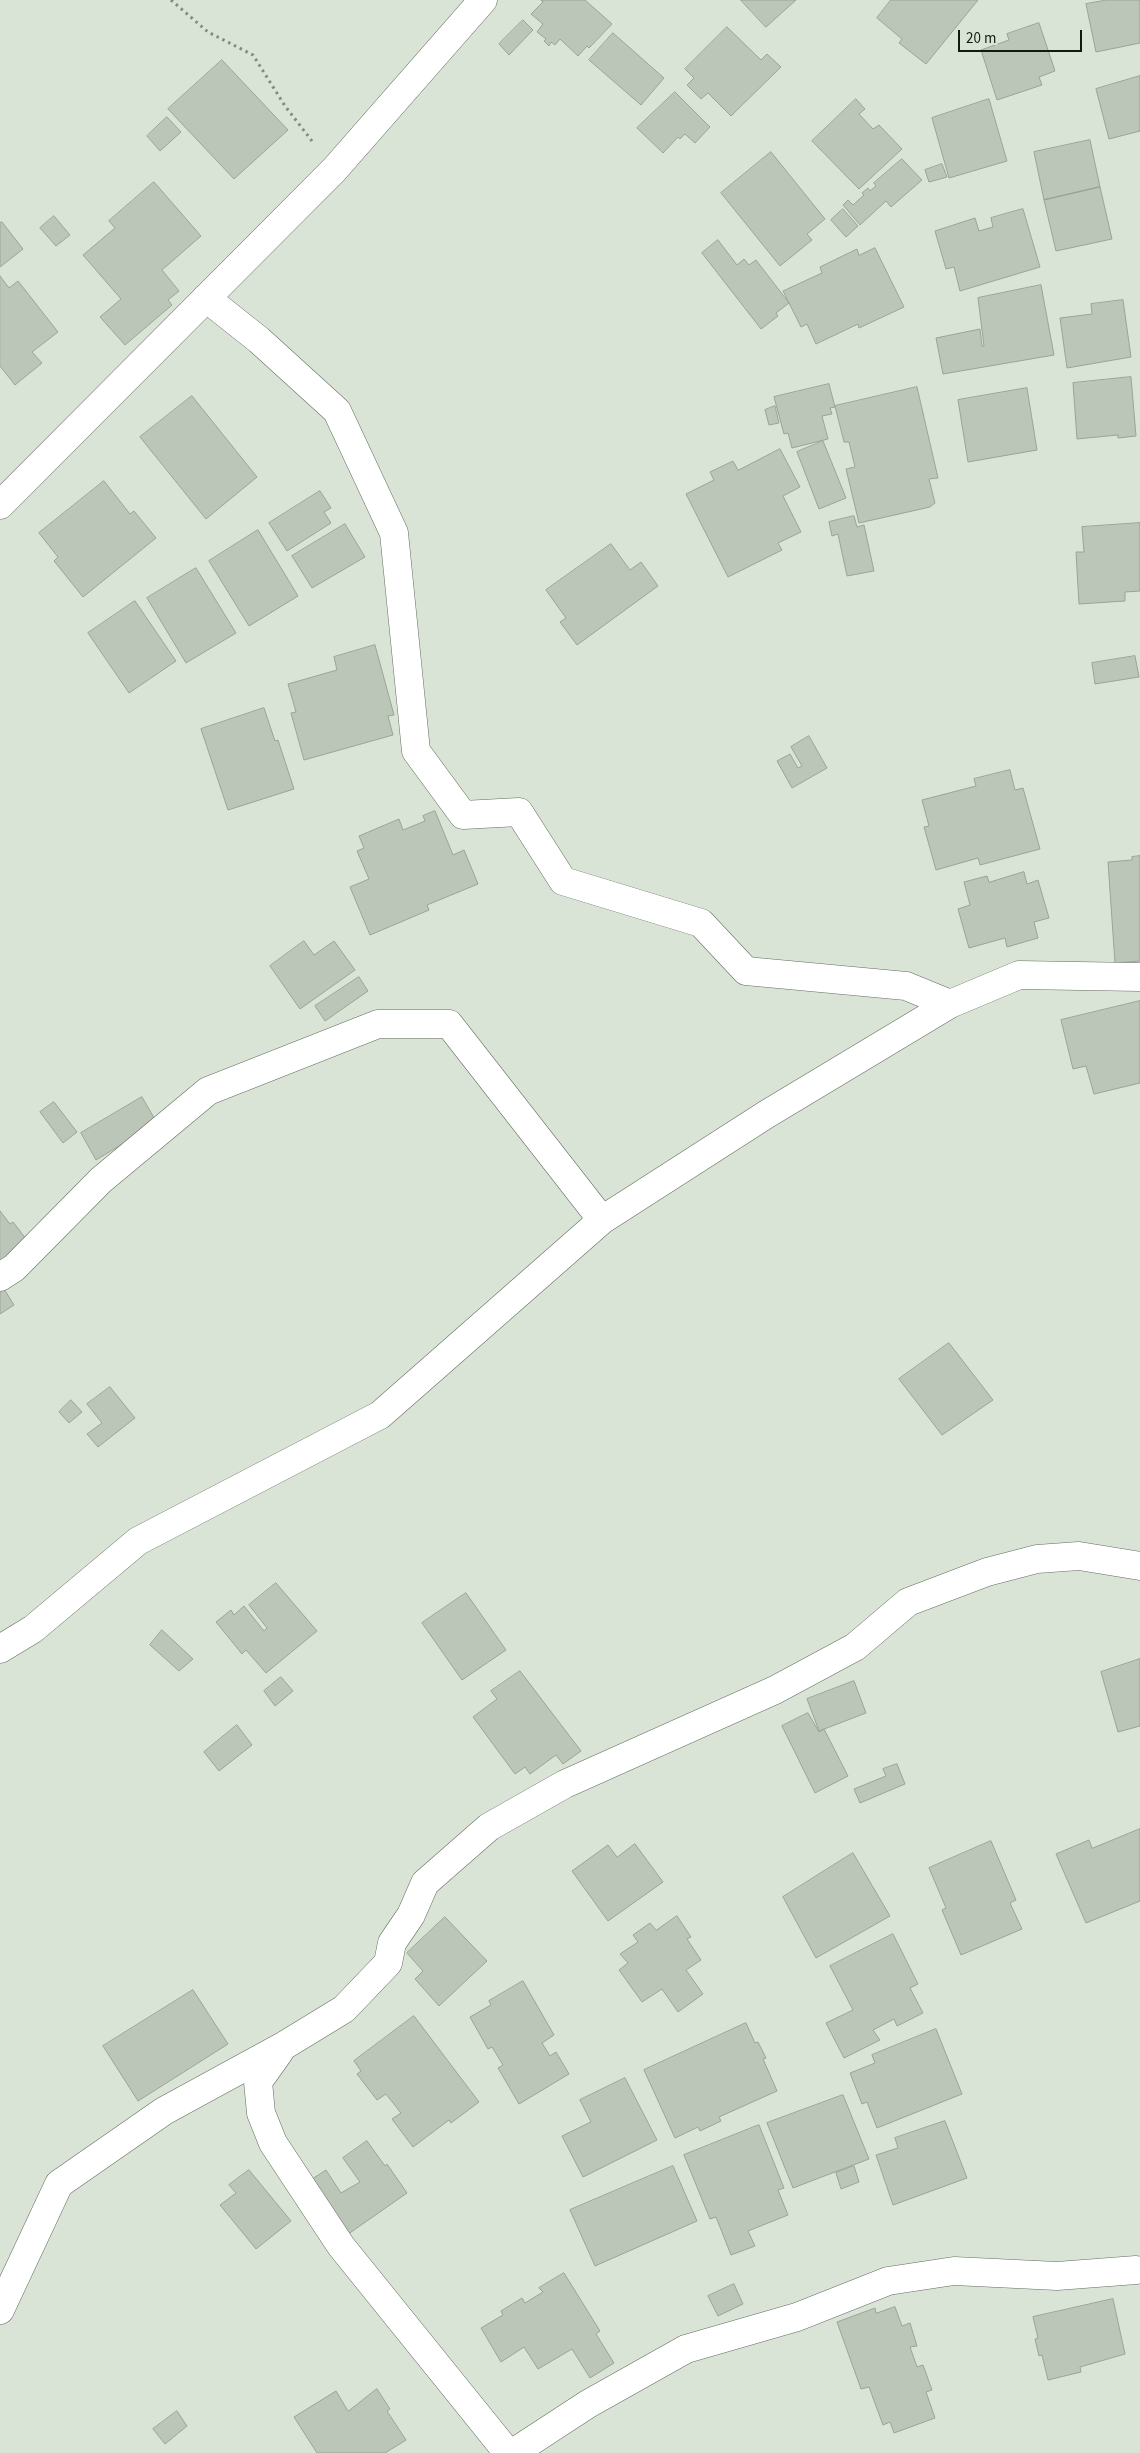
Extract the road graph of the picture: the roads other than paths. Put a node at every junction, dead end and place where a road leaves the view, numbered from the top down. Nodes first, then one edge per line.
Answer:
1 (483, 0) edge
2 (206, 298) junction
3 (0, 505) edge
4 (1140, 977) edge
5 (950, 1004) junction
6 (602, 1220) junction
7 (0, 1277) edge
8 (1140, 1566) edge
9 (0, 1649) edge
10 (285, 2045) junction
11 (1136, 2270) dead end
12 (0, 2310) edge
13 (508, 2453) edge
14 (512, 2453) edge

1 - 2 street
2 - 3 street
2 - 5 street
4 - 5 street
5 - 6 street
6 - 7 street
6 - 9 street
8 - 10 street
10 - 12 street
10 - 13 street
11 - 14 street

